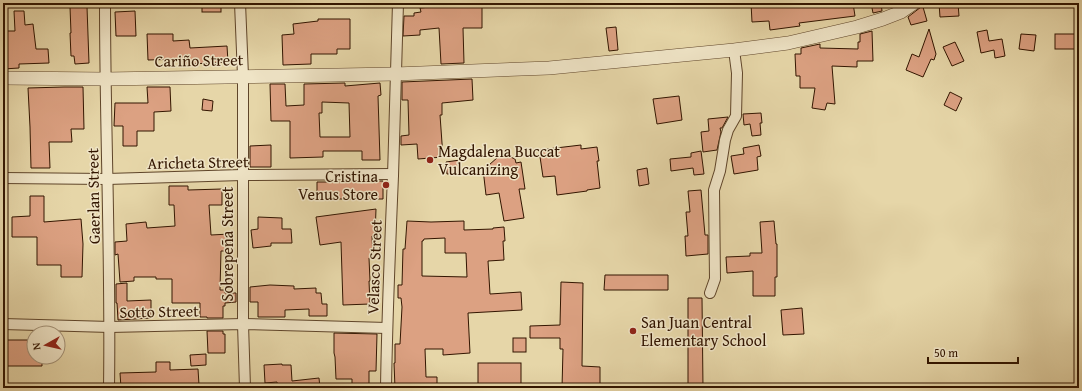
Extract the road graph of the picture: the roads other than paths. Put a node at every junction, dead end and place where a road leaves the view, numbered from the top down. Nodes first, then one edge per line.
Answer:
1 (105, 3) edge
2 (240, 3) edge
3 (398, 3) edge
4 (914, 3) edge
5 (734, 50) junction
6 (395, 74) junction
7 (243, 76) junction
8 (3, 78) edge
9 (105, 79) junction
10 (393, 174) junction
11 (242, 175) junction
12 (3, 178) edge
13 (107, 179) junction
14 (710, 293) dead end
15 (3, 324) edge
16 (243, 324) junction
17 (110, 327) junction
18 (387, 328) junction
19 (109, 388) edge
20 (245, 388) edge
21 (386, 388) edge

1 - 9 street, Gaerlan Street
2 - 7 street, Sobrepeña Street
3 - 6 street, Velasco Street
4 - 5 street, Cariño Street
5 - 6 street, Cariño Street
5 - 14 street
6 - 7 street, Cariño Street
6 - 10 street, Velasco Street
7 - 9 street, Cariño Street
7 - 11 street, Sobrepeña Street
8 - 9 street, Cariño Street
9 - 13 street, Gaerlan Street
10 - 11 street, Aricheta Street
10 - 18 street, Velasco Street
11 - 13 street, Aricheta Street
11 - 16 street, Sobrepeña Street
12 - 13 street, Aricheta Street
13 - 17 street, Gaerlan Street
15 - 17 street, Sotto Street
16 - 17 street, Sotto Street
16 - 18 street, Sotto Street
16 - 20 street, Sobrepeña Street
17 - 19 street, Gaerlan Street
18 - 21 street, Velasco Street

